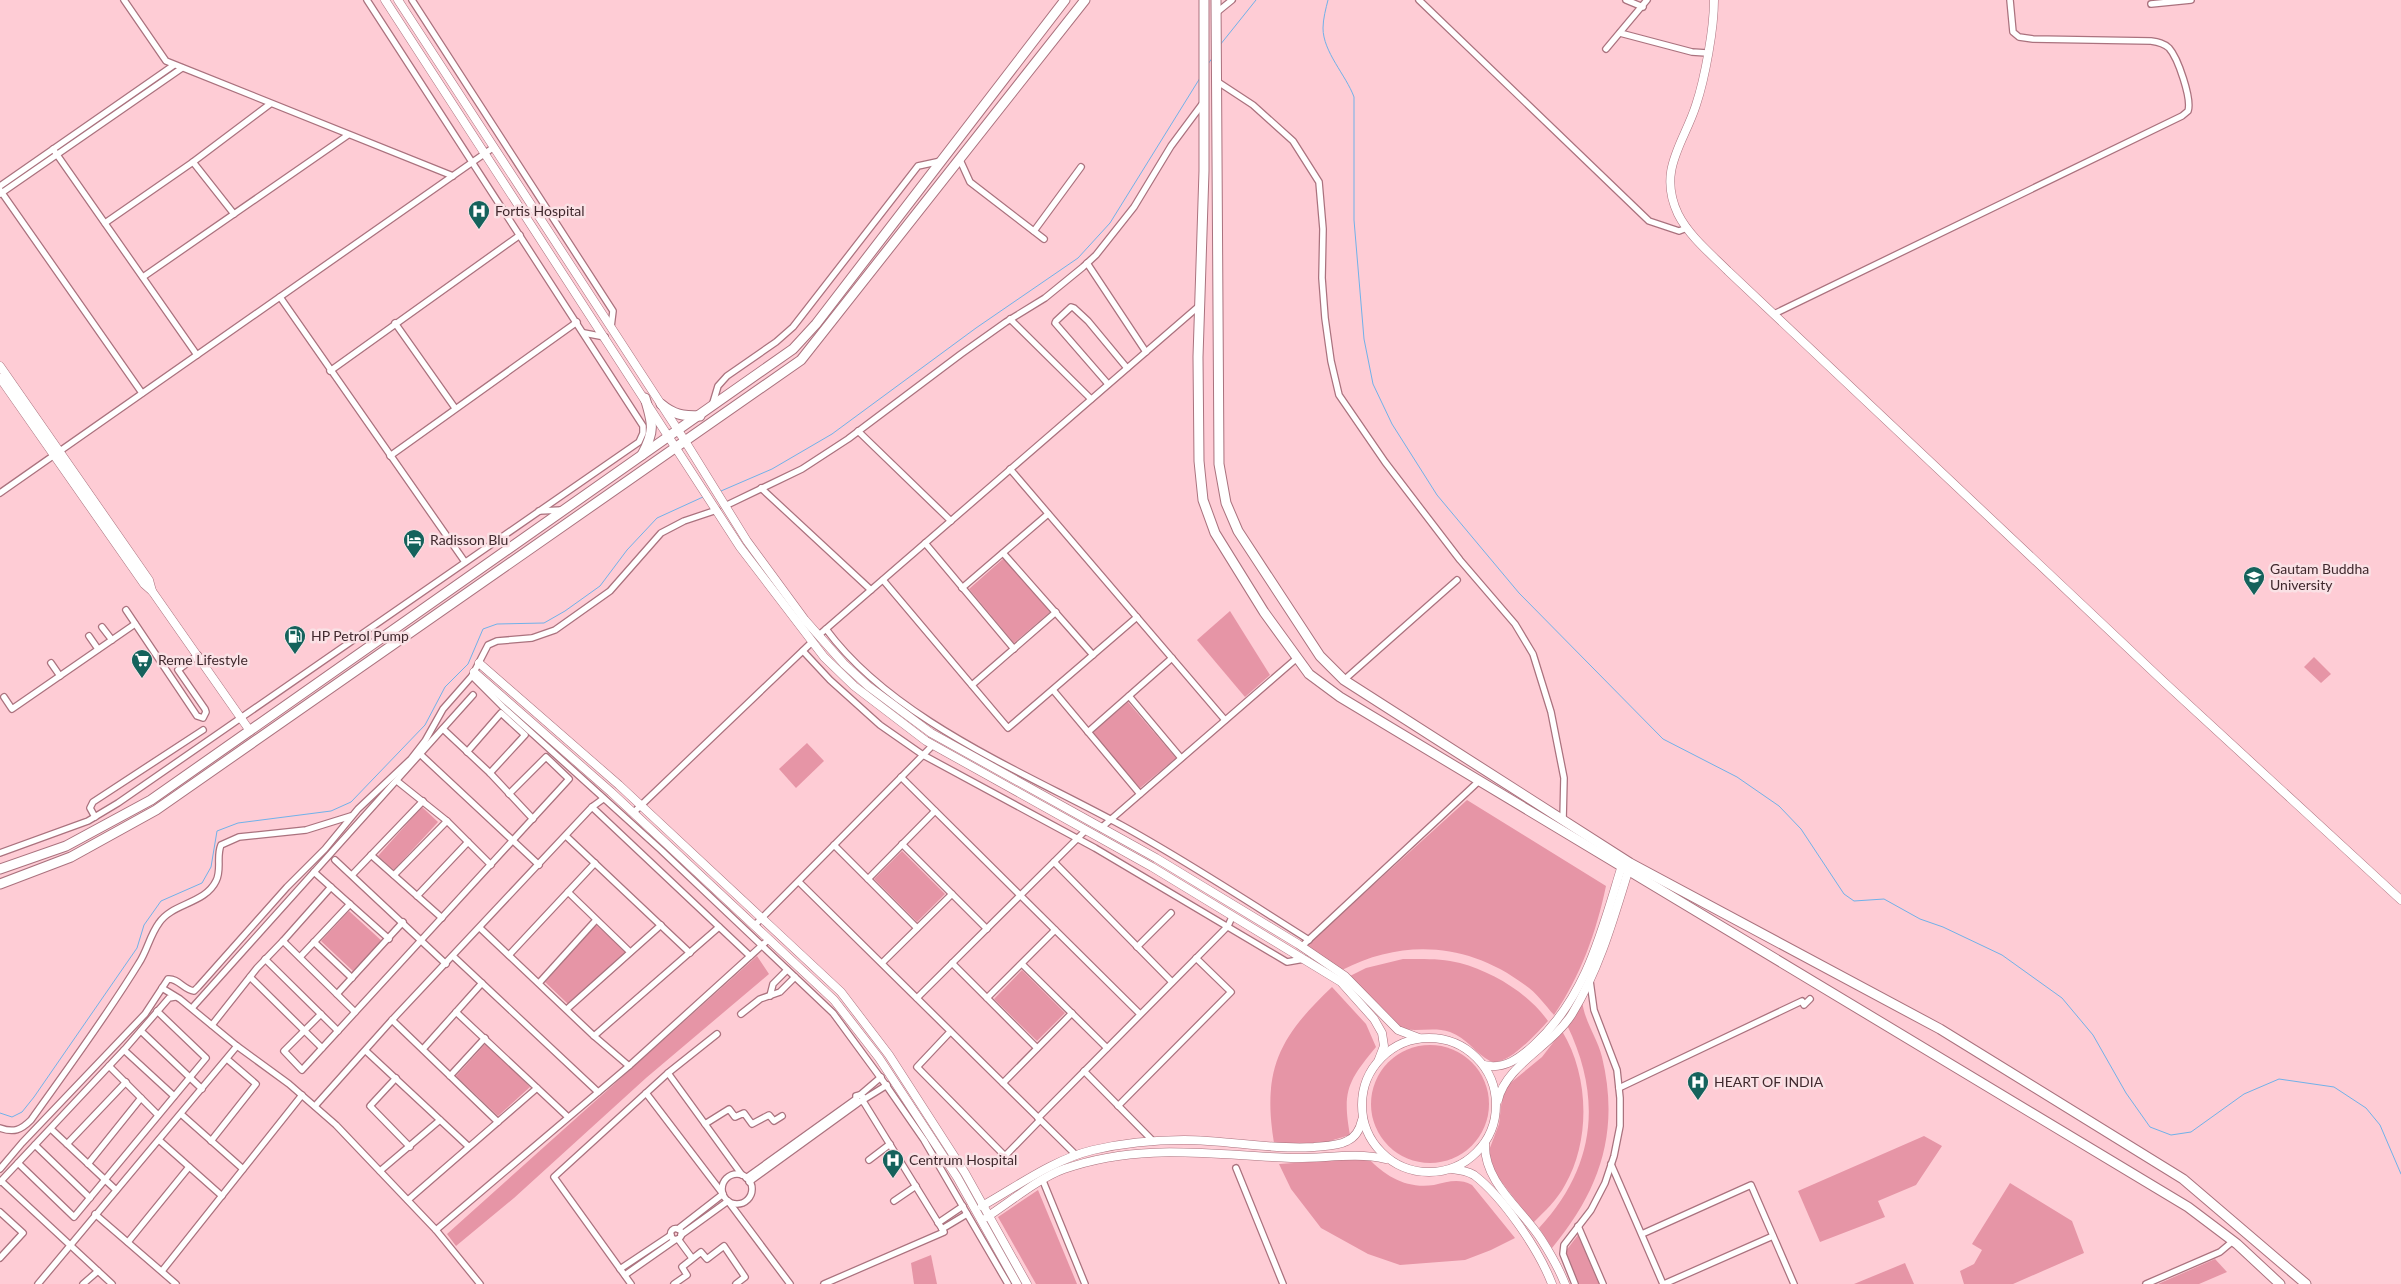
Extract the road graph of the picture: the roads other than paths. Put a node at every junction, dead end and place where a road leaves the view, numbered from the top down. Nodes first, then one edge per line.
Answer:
1 (124, 0) edge
2 (367, 0) edge
3 (385, 0) edge
4 (398, 0) edge
5 (412, 0) edge
6 (1065, 0) edge
7 (1085, 0) edge
8 (1204, 0) edge
9 (1216, 0) edge
10 (1232, 0) edge
11 (1419, 0) edge
12 (1626, 0) edge
13 (1647, 0) edge
14 (1714, 0) edge
15 (2010, 0) edge
16 (2191, 0) edge
17 (2150, 4) dead end
18 (1643, 7) junction
19 (1216, 12) junction
20 (1620, 33) junction
21 (1606, 48) dead end
22 (1707, 53) junction
23 (174, 65) junction
24 (182, 68) junction
25 (1218, 80) junction
26 (1205, 97) junction
27 (270, 104) junction
28 (348, 135) junction
29 (494, 147) junction
30 (55, 152) junction
31 (485, 153) junction
32 (960, 160) junction
33 (940, 161) junction
34 (193, 162) junction
35 (473, 162) junction
36 (1081, 168) dead end
37 (453, 176) junction
38 (0, 191) edge
39 (234, 214) junction
40 (105, 223) junction
41 (1687, 228) junction
42 (1034, 231) junction
43 (520, 235) junction
44 (1044, 239) dead end
45 (1087, 263) junction
46 (143, 278) junction
47 (280, 297) junction
48 (1200, 306) junction
49 (1774, 314) junction
50 (1010, 319) junction
51 (577, 322) junction
52 (395, 323) junction
53 (611, 327) junction
54 (584, 333) junction
55 (605, 337) junction
56 (1146, 352) junction
57 (197, 355) junction
58 (0, 366) edge
59 (1127, 368) junction
60 (330, 371) junction
61 (0, 378) edge
62 (1108, 384) junction
63 (142, 393) junction
64 (645, 398) junction
65 (1091, 399) junction
66 (661, 404) junction
67 (455, 408) junction
68 (712, 408) junction
69 (700, 416) junction
70 (679, 431) junction
71 (858, 431) junction
72 (670, 437) junction
73 (686, 441) junction
74 (677, 447) junction
75 (56, 453) junction
76 (390, 456) junction
77 (640, 458) junction
78 (1010, 470) junction
79 (761, 488) junction
80 (0, 493) edge
81 (724, 503) junction
82 (715, 507) junction
83 (566, 510) junction
84 (539, 511) junction
85 (1048, 514) junction
86 (951, 521) junction
87 (924, 544) junction
88 (1003, 553) junction
89 (465, 562) junction
90 (883, 580) junction
91 (1457, 580) dead end
92 (962, 588) junction
93 (871, 590) junction
94 (126, 610) dead end
95 (1056, 612) junction
96 (1137, 617) junction
97 (135, 624) junction
98 (102, 627) dead end
99 (826, 629) junction
100 (819, 635) junction
101 (89, 636) dead end
102 (112, 640) junction
103 (812, 642) junction
104 (1014, 649) junction
105 (98, 650) junction
106 (803, 651) junction
107 (198, 655) junction
108 (1094, 655) junction
109 (1172, 658) junction
110 (1297, 658) junction
111 (51, 663) dead end
112 (479, 663) junction
113 (473, 674) junction
114 (60, 676) junction
115 (1344, 680) junction
116 (972, 685) junction
117 (1052, 690) junction
118 (473, 695) dead end
119 (1129, 696) junction
120 (4, 697) dead end
121 (241, 718) junction
122 (1225, 720) junction
123 (443, 729) junction
124 (203, 730) dead end
125 (250, 731) junction
126 (1088, 732) junction
127 (933, 745) junction
128 (467, 752) junction
129 (420, 754) junction
130 (923, 755) junction
131 (1182, 758) junction
132 (490, 773) junction
133 (901, 777) junction
134 (397, 780) junction
135 (1479, 781) junction
136 (509, 794) junction
137 (1140, 794) junction
138 (603, 799) junction
139 (422, 801) junction
140 (642, 805) junction
141 (592, 808) junction
142 (935, 811) junction
143 (634, 813) junction
144 (353, 815) junction
145 (95, 817) junction
146 (533, 819) junction
147 (1110, 819) junction
148 (1563, 820) junction
149 (447, 821) junction
150 (1101, 828) junction
151 (1086, 830) junction
152 (566, 836) junction
153 (1078, 838) junction
154 (513, 840) junction
155 (468, 842) junction
156 (902, 844) junction
157 (834, 846) junction
158 (0, 853) edge
159 (371, 855) junction
160 (335, 860) dead end
161 (1054, 862) junction
162 (595, 864) junction
163 (491, 865) junction
164 (539, 865) junction
165 (1626, 865) junction
166 (0, 869) edge
167 (314, 872) junction
168 (352, 875) junction
169 (394, 875) junction
170 (868, 879) junction
171 (798, 882) junction
172 (0, 884) edge
173 (331, 887) junction
174 (568, 892) junction
175 (952, 894) junction
176 (1020, 895) junction
177 (417, 896) junction
178 (2401, 900) edge
179 (350, 904) junction
180 (1171, 913) dead end
181 (1232, 917) junction
182 (442, 918) junction
183 (762, 918) junction
184 (596, 920) junction
185 (403, 922) junction
186 (660, 925) junction
187 (754, 926) junction
188 (1228, 926) junction
189 (720, 927) junction
190 (480, 928) junction
191 (917, 928) junction
192 (987, 929) junction
193 (1055, 930) junction
194 (389, 938) junction
195 (422, 939) junction
196 (769, 939) junction
197 (1309, 940) junction
198 (283, 941) junction
199 (314, 942) junction
200 (762, 946) junction
201 (1302, 946) junction
202 (1137, 947) junction
203 (630, 952) junction
204 (690, 953) junction
205 (509, 955) junction
206 (750, 956) junction
207 (300, 957) junction
208 (454, 957) junction
209 (1196, 958) junction
210 (1304, 958) junction
211 (265, 959) junction
212 (882, 963) junction
213 (952, 963) junction
214 (446, 964) junction
215 (1022, 964) junction
216 (787, 970) junction
217 (250, 977) junction
218 (795, 977) junction
219 (352, 978) junction
220 (1590, 981) junction
221 (1172, 982) junction
222 (482, 983) junction
223 (539, 983) junction
224 (162, 988) junction
225 (337, 994) junction
226 (770, 996) junction
227 (175, 997) junction
228 (917, 998) junction
229 (988, 998) junction
230 (1810, 999) dead end
231 (192, 1008) junction
232 (567, 1008) junction
233 (157, 1011) junction
234 (355, 1012) junction
235 (456, 1012) junction
236 (1072, 1013) junction
237 (321, 1014) junction
238 (741, 1014) dead end
239 (1140, 1014) junction
240 (392, 1020) junction
241 (212, 1024) junction
242 (141, 1031) junction
243 (304, 1031) junction
244 (338, 1031) junction
245 (950, 1032) junction
246 (717, 1034) dead end
247 (594, 1036) junction
248 (485, 1038) junction
249 (1419, 1038) junction
250 (237, 1046) junction
251 (322, 1048) junction
252 (1037, 1048) junction
253 (1107, 1048) junction
254 (423, 1049) junction
255 (124, 1050) junction
256 (366, 1051) junction
257 (227, 1059) junction
258 (1379, 1060) junction
259 (1484, 1065) junction
260 (109, 1066) junction
261 (629, 1066) junction
262 (1084, 1071) junction
263 (668, 1073) junction
264 (450, 1076) junction
265 (189, 1077) junction
266 (881, 1077) junction
267 (396, 1078) junction
268 (126, 1082) junction
269 (1003, 1083) junction
270 (887, 1085) junction
271 (537, 1088) junction
272 (1619, 1088) junction
273 (202, 1089) junction
274 (598, 1092) junction
275 (646, 1092) junction
276 (302, 1095) junction
277 (174, 1096) junction
278 (141, 1098) junction
279 (860, 1099) junction
280 (315, 1106) junction
281 (1118, 1106) junction
282 (1497, 1109) junction
283 (180, 1114) junction
284 (1362, 1114) junction
285 (158, 1115) junction
286 (782, 1116) dead end
287 (568, 1117) junction
288 (1039, 1119) junction
289 (440, 1120) junction
290 (498, 1122) junction
291 (705, 1124) junction
292 (0, 1128) edge
293 (50, 1129) junction
294 (158, 1140) junction
295 (211, 1141) junction
296 (1153, 1141) junction
297 (68, 1144) junction
298 (890, 1144) junction
299 (1485, 1144) junction
300 (35, 1145) junction
301 (468, 1146) junction
302 (410, 1147) junction
303 (1076, 1155) junction
304 (1386, 1159) junction
305 (869, 1160) dead end
306 (18, 1163) junction
307 (88, 1164) junction
308 (1612, 1164) junction
309 (189, 1167) junction
310 (1236, 1168) dead end
311 (1452, 1168) junction
312 (0, 1169) edge
313 (244, 1169) junction
314 (380, 1171) junction
315 (746, 1178) junction
316 (105, 1179) junction
317 (1043, 1181) junction
318 (0, 1182) edge
319 (916, 1186) junction
320 (116, 1190) junction
321 (723, 1194) junction
322 (222, 1196) junction
323 (90, 1198) junction
324 (408, 1200) junction
325 (728, 1201) junction
326 (894, 1201) dead end
327 (984, 1205) junction
328 (963, 1206) junction
329 (975, 1210) junction
330 (1, 1214) edge
331 (95, 1214) junction
332 (967, 1214) junction
333 (990, 1215) junction
334 (981, 1221) junction
335 (938, 1223) junction
336 (1578, 1226) junction
337 (942, 1229) junction
338 (436, 1230) junction
339 (1642, 1234) junction
340 (676, 1236) junction
341 (1773, 1236) junction
342 (128, 1242) junction
343 (2233, 1242) junction
344 (70, 1244) junction
345 (0, 1258) edge
346 (692, 1258) junction
347 (1568, 1266) junction
348 (620, 1269) junction
349 (98, 1271) junction
350 (162, 1271) junction
351 (1559, 1271) junction
352 (625, 1275) junction
353 (38, 1284) edge
354 (83, 1284) edge
355 (112, 1284) edge
356 (176, 1284) edge
357 (480, 1284) edge
358 (632, 1284) edge
359 (674, 1284) edge
360 (736, 1284) edge
361 (790, 1284) edge
362 (824, 1284) edge
363 (1008, 1284) edge
364 (1017, 1284) edge
365 (1027, 1284) edge
366 (1085, 1284) edge
367 (1283, 1284) edge
368 (1552, 1284) edge
369 (1565, 1284) edge
370 (1575, 1284) edge
371 (1603, 1284) edge
372 (1664, 1284) edge
373 (1794, 1284) edge
374 (2146, 1284) edge
375 (2280, 1284) edge
376 (2306, 1284) edge

1 - 23 street
2 - 35 street
3 - 31 street
4 - 29 street
5 - 53 street
6 - 33 main road
7 - 32 main road
8 - 26 main road
9 - 19 main road
10 - 19 street
11 - 41 street
12 - 18 street
13 - 18 street
14 - 22 street
15 - 49 street
16 - 17 street
18 - 20 street
19 - 25 main road
20 - 21 street
20 - 22 street
22 - 41 street
23 - 24 street
23 - 30 street
24 - 27 street
24 - 30 street
25 - 115 main road
25 - 148 street
26 - 45 street
26 - 48 main road
27 - 28 street
27 - 34 street
28 - 37 street
28 - 39 street
29 - 31 street
29 - 53 street
30 - 38 street
30 - 40 street
31 - 35 street
31 - 55 street
32 - 42 street
32 - 73 main road
33 - 68 main road
33 - 68 street
34 - 39 street
34 - 40 street
35 - 37 street
35 - 43 street
36 - 42 street
37 - 47 street
38 - 63 street
39 - 46 street
40 - 46 street
41 - 49 street
42 - 44 street
43 - 51 street
43 - 52 street
45 - 50 street
45 - 56 street
46 - 57 street
47 - 57 street
47 - 60 street
48 - 56 street
48 - 110 main road
49 - 178 street
50 - 65 street
50 - 71 street
51 - 54 street
51 - 67 street
52 - 60 street
52 - 67 street
53 - 66 street
54 - 55 street
54 - 84 street
55 - 64 street
56 - 59 street
57 - 63 street
58 - 75 street
59 - 62 street
59 - 62 street
60 - 76 street
61 - 75 street
62 - 65 street
63 - 75 street
64 - 72 street
64 - 77 main road
65 - 78 street
66 - 69 main road
66 - 70 street
67 - 76 street
68 - 69 main road
69 - 70 main road
70 - 72 main road
70 - 73 street
71 - 79 street
71 - 86 street
72 - 74 street
72 - 77 main road
73 - 74 main road
73 - 81 street
74 - 82 street
74 - 172 main road
75 - 80 street
75 - 107 street
76 - 89 street
77 - 83 main road
78 - 85 street
78 - 86 street
79 - 81 street
79 - 93 street
81 - 100 street
82 - 103 street
82 - 112 street
83 - 84 street
83 - 125 main road
84 - 89 street
85 - 88 street
85 - 96 street
86 - 87 street
87 - 90 street
87 - 92 street
88 - 92 street
88 - 95 street
89 - 121 street
90 - 93 street
90 - 116 street
91 - 115 street
92 - 104 street
93 - 99 street
94 - 97 street
95 - 104 street
95 - 108 street
96 - 108 street
96 - 109 street
97 - 102 street
97 - 107 street
98 - 102 street
99 - 100 street
99 - 147 street
100 - 150 street
101 - 105 street
102 - 105 street
103 - 106 street
103 - 127 street
104 - 116 street
105 - 114 street
106 - 130 street
106 - 140 street
107 - 121 street
108 - 117 street
109 - 119 street
109 - 122 street
110 - 122 street
110 - 135 main road
111 - 114 street
112 - 113 street
112 - 140 street
113 - 138 street
113 - 143 street
113 - 144 street
114 - 120 street
115 - 148 main road
116 - 117 street
117 - 126 street
118 - 123 street
119 - 126 street
119 - 131 street
121 - 125 street
121 - 145 street
122 - 131 street
123 - 128 street
123 - 129 street
124 - 145 street
125 - 166 main road
126 - 137 street
127 - 130 street
127 - 151 street
128 - 132 street
128 - 132 street
129 - 134 street
129 - 154 street
130 - 133 street
130 - 153 street
131 - 137 street
132 - 136 street
133 - 142 street
133 - 157 street
134 - 139 street
134 - 167 street
135 - 165 main road
135 - 197 street
136 - 146 street
136 - 146 street
137 - 147 street
138 - 141 street
138 - 200 street
139 - 149 street
139 - 159 street
140 - 143 street
140 - 183 street
141 - 152 street
141 - 189 street
142 - 156 street
142 - 176 street
143 - 187 street
144 - 224 street
144 - 292 street
145 - 158 street
146 - 154 street
147 - 150 street
147 - 197 street
148 - 165 main road
149 - 155 street
149 - 169 street
150 - 201 street
151 - 153 street
151 - 181 street
152 - 162 street
152 - 164 street
153 - 161 street
153 - 188 street
154 - 163 street
154 - 164 street
155 - 163 street
155 - 177 street
156 - 170 street
156 - 175 street
157 - 170 street
157 - 171 street
159 - 168 street
159 - 169 street
160 - 168 street
161 - 176 street
161 - 202 street
162 - 174 street
162 - 186 street
163 - 182 street
164 - 190 street
165 - 220 street
165 - 259 street
165 - 343 main road
165 - 376 main road
167 - 173 street
167 - 231 street
168 - 185 street
169 - 177 street
170 - 191 street
171 - 183 street
171 - 212 street
173 - 179 street
173 - 198 street
174 - 184 street
174 - 205 street
175 - 191 street
175 - 192 street
176 - 192 street
176 - 193 street
177 - 182 street
179 - 194 street
179 - 199 street
180 - 202 street
181 - 188 street
181 - 210 street
182 - 195 street
183 - 187 street
183 - 327 street
184 - 203 street
184 - 223 street
185 - 194 street
185 - 195 street
186 - 203 street
186 - 204 street
187 - 196 street
188 - 209 street
188 - 210 street
189 - 204 street
189 - 206 street
190 - 205 street
190 - 208 street
191 - 212 street
192 - 213 street
193 - 215 street
193 - 239 street
194 - 219 street
195 - 214 street
195 - 234 street
196 - 200 street
196 - 329 street
197 - 201 street
198 - 207 street
198 - 211 street
199 - 207 street
199 - 219 street
200 - 206 street
200 - 216 street
201 - 249 street
202 - 221 street
203 - 232 street
204 - 247 street
205 - 223 street
206 - 261 street
207 - 225 street
208 - 214 street
208 - 222 street
209 - 221 street
209 - 281 street
210 - 258 street
211 - 217 street
211 - 237 street
212 - 228 street
213 - 228 street
213 - 229 street
214 - 240 street
215 - 229 street
215 - 236 street
216 - 218 street
216 - 226 street
217 - 241 street
217 - 243 street
218 - 226 street
218 - 266 street
219 - 225 street
220 - 272 street
220 - 282 street
221 - 239 street
222 - 235 street
222 - 274 street
223 - 232 street
224 - 227 street
224 - 312 street
225 - 234 street
226 - 238 street
227 - 231 street
227 - 233 street
228 - 245 street
229 - 252 street
230 - 272 street
231 - 241 street
232 - 247 street
233 - 242 street
233 - 265 street
234 - 244 street
235 - 248 street
235 - 254 street
236 - 252 street
236 - 253 street
237 - 243 street
237 - 244 street
239 - 253 street
240 - 254 street
240 - 256 street
241 - 250 street
242 - 255 street
242 - 265 street
243 - 251 street
243 - 251 street
244 - 251 street
245 - 269 street
245 - 288 street
246 - 263 street
247 - 261 street
248 - 264 street
248 - 271 street
249 - 258 street
249 - 259 street
250 - 257 street
250 - 276 street
252 - 269 street
253 - 262 street
254 - 264 street
255 - 260 street
255 - 277 street
256 - 267 street
256 - 280 street
257 - 273 street
257 - 295 street
258 - 284 street
259 - 282 street
260 - 268 street
260 - 293 street
261 - 274 street
262 - 281 street
262 - 288 street
263 - 275 street
263 - 291 street
264 - 290 street
265 - 273 street
265 - 277 street
266 - 270 street
266 - 279 street
267 - 289 street
267 - 302 street
268 - 278 street
268 - 297 street
269 - 288 street
270 - 279 street
270 - 328 street
271 - 287 street
271 - 290 street
272 - 308 street
273 - 283 street
274 - 287 street
275 - 321 street
275 - 348 street
276 - 280 street
276 - 313 street
277 - 285 street
278 - 285 street
278 - 307 street
279 - 298 street
279 - 315 street
280 - 314 street
281 - 296 street
282 - 299 street
283 - 294 street
283 - 295 street
284 - 296 street
284 - 304 street
285 - 316 street
286 - 291 street
287 - 338 street
288 - 303 street
289 - 301 street
289 - 302 street
290 - 301 street
291 - 315 street
293 - 297 street
293 - 300 street
294 - 309 street
294 - 320 street
295 - 313 street
296 - 303 street
297 - 307 street
298 - 305 street
298 - 319 street
299 - 311 street
299 - 351 street
300 - 306 street
300 - 323 street
301 - 324 street
302 - 314 street
303 - 327 street
304 - 311 street
304 - 317 street
306 - 318 street
306 - 323 street
307 - 316 street
308 - 336 street
308 - 339 street
309 - 322 street
309 - 342 street
310 - 367 street
311 - 368 street
313 - 322 street
314 - 324 street
315 - 321 street
315 - 325 street
316 - 320 street
316 - 323 street
317 - 333 street
317 - 366 street
318 - 344 street
319 - 326 street
319 - 335 street
320 - 331 street
321 - 325 street
321 - 340 street
322 - 350 street
324 - 338 street
325 - 340 street
325 - 361 street
327 - 329 street
327 - 333 street
328 - 332 street
328 - 335 street
329 - 334 street
330 - 345 street
331 - 342 street
331 - 344 street
332 - 337 street
332 - 363 street
333 - 334 street
333 - 365 street
334 - 364 street
335 - 337 street
336 - 347 street
336 - 371 street
337 - 362 street
338 - 357 street
339 - 341 street
339 - 372 street
340 - 346 street
340 - 348 street
340 - 352 street
341 - 372 street
341 - 373 street
342 - 350 street
343 - 374 street
343 - 375 main road
344 - 349 street
344 - 353 street
346 - 359 street
346 - 360 street
347 - 351 street
347 - 370 street
348 - 352 street
349 - 354 street
349 - 355 street
350 - 356 street
351 - 369 street
352 - 358 street

